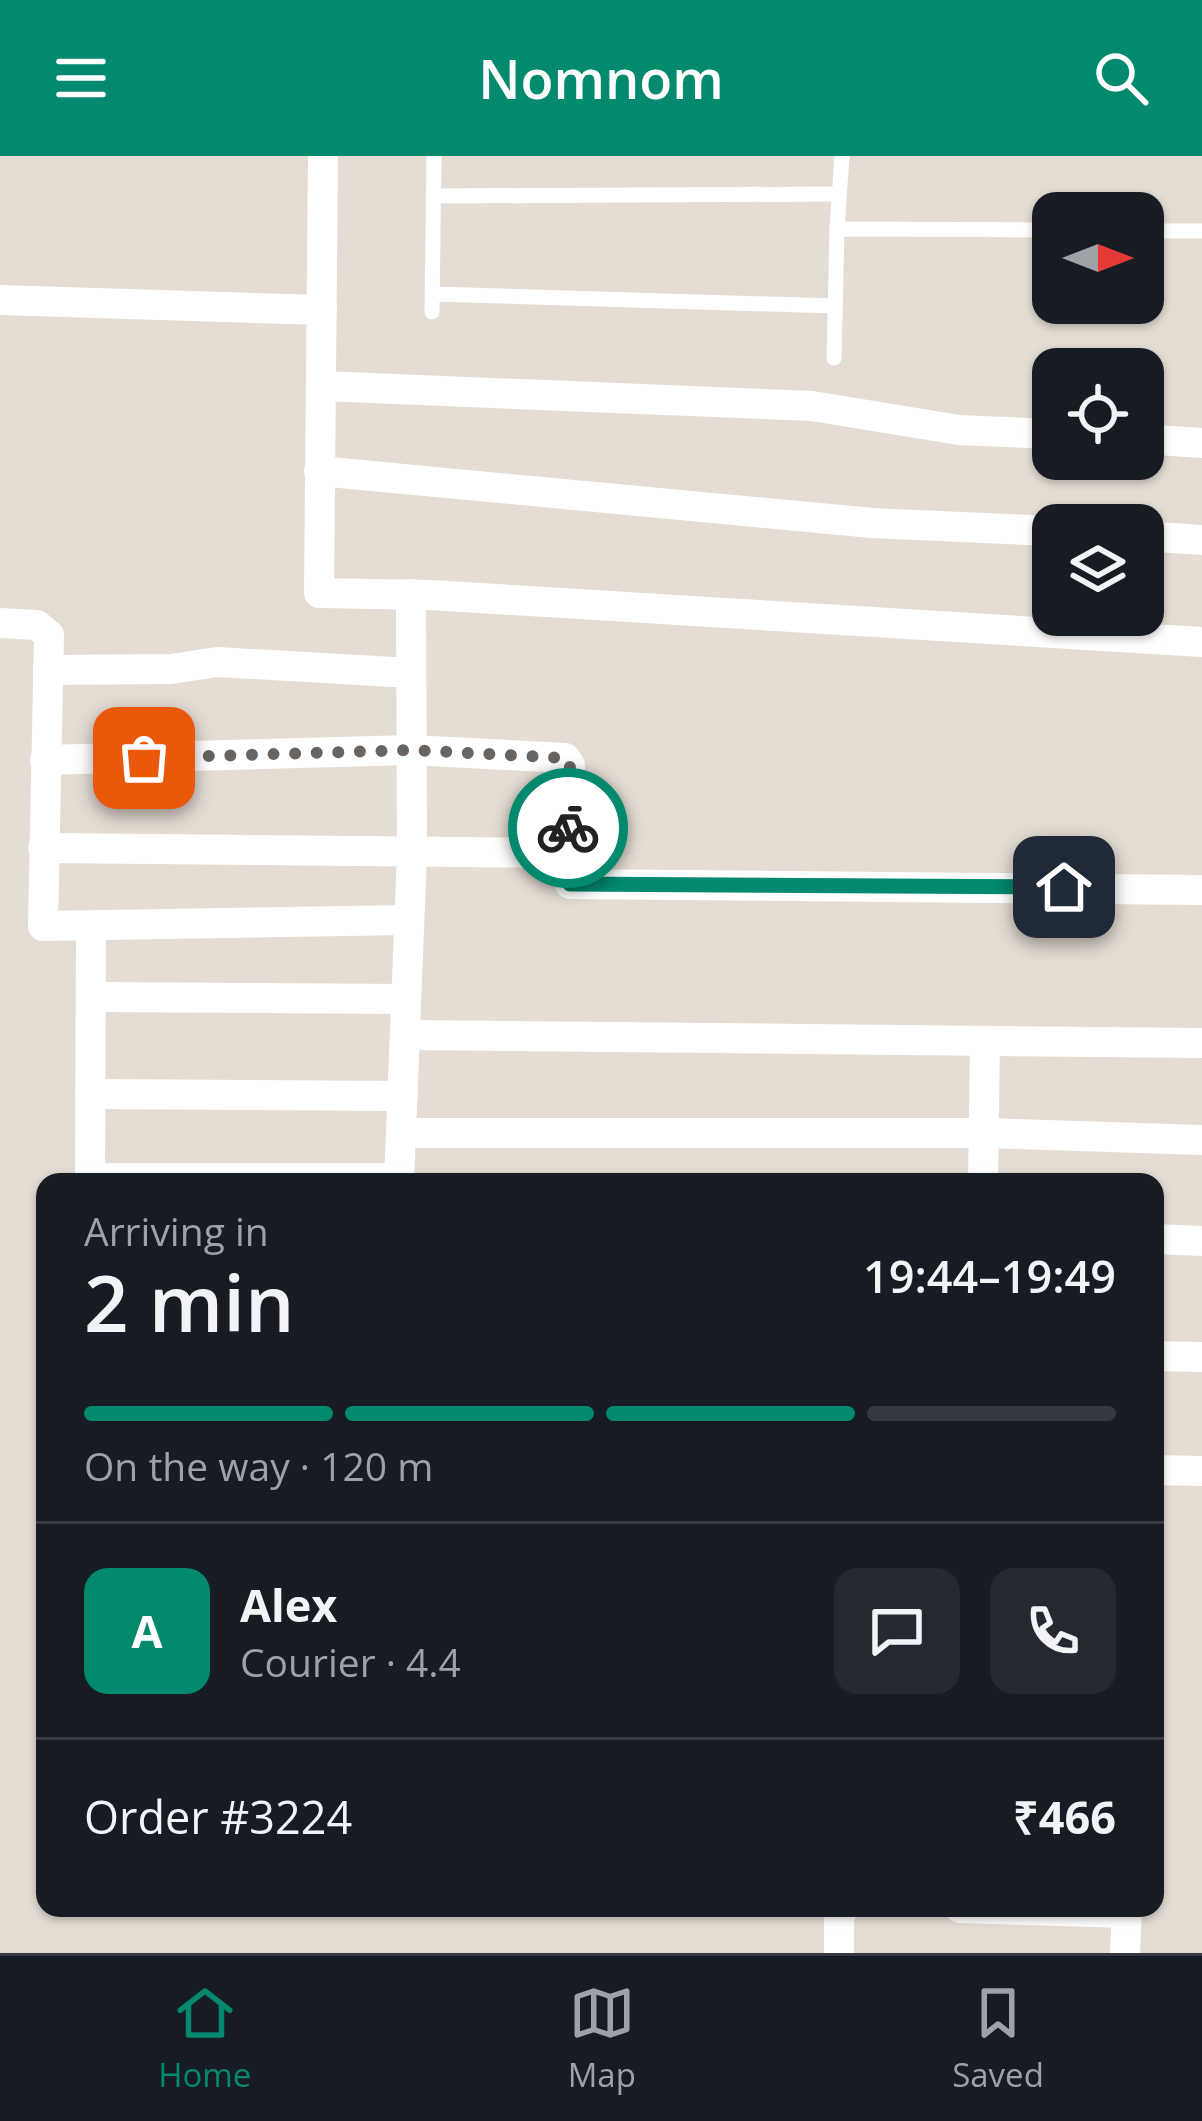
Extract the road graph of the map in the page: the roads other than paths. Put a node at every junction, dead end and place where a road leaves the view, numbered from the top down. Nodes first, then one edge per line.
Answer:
1 (323, 156) edge
2 (434, 156) edge
3 (842, 156) edge
4 (839, 194) junction
5 (433, 196) junction
6 (837, 229) junction
7 (1032, 230) edge
8 (1164, 231) edge
9 (1202, 232) edge
10 (0, 300) edge
11 (835, 306) junction
12 (322, 310) junction
13 (834, 358) dead end
14 (321, 386) junction
15 (1032, 433) edge
16 (1164, 440) edge
17 (1202, 443) edge
18 (319, 471) junction
19 (1032, 530) edge
20 (1164, 537) edge
21 (1202, 540) edge
22 (411, 594) junction
23 (0, 623) edge
24 (1202, 642) edge
25 (48, 670) junction
26 (411, 674) junction
27 (411, 750) junction
28 (45, 760) junction
29 (43, 848) junction
30 (412, 848) junction
31 (567, 853) junction
32 (1202, 890) edge
33 (409, 920) junction
34 (92, 928) junction
35 (91, 997) junction
36 (406, 999) junction
37 (405, 1035) junction
38 (985, 1041) junction
39 (1202, 1043) edge
40 (91, 1094) junction
41 (403, 1096) junction
42 (401, 1133) junction
43 (984, 1133) junction
44 (1202, 1140) edge
45 (90, 1173) edge
46 (399, 1173) edge
47 (983, 1173) edge
48 (1164, 1239) edge
49 (1202, 1241) edge
50 (1164, 1356) edge
51 (1202, 1357) edge
52 (1164, 1470) edge
53 (1202, 1471) edge
54 (839, 1917) edge
55 (1127, 1917) edge
56 (838, 1953) edge
57 (1125, 1953) edge

1 - 12 street
2 - 5 lane
3 - 4 lane
4 - 5 lane
4 - 6 lane
5 - 11 lane
6 - 7 lane
6 - 11 lane
8 - 9 lane
10 - 12 street
11 - 13 lane
12 - 14 street
14 - 15 street
14 - 18 street
16 - 17 street
18 - 19 street
18 - 22 street
20 - 21 street
22 - 24 street
22 - 26 street
23 - 25 street
25 - 26 street
25 - 28 street
26 - 27 street
27 - 28 street
27 - 30 street
27 - 31 street
28 - 29 street
29 - 30 street
29 - 34 street
30 - 31 street
30 - 33 street
31 - 32 street
33 - 34 street
33 - 36 street
34 - 35 street
35 - 36 street
35 - 40 street
36 - 37 street
37 - 38 street
37 - 41 street
38 - 39 street
38 - 43 street
40 - 41 street
40 - 45 street
41 - 42 street
42 - 43 street
42 - 46 street
43 - 44 street
43 - 47 street
48 - 49 street
50 - 51 street
52 - 53 street
54 - 56 street
55 - 57 street

